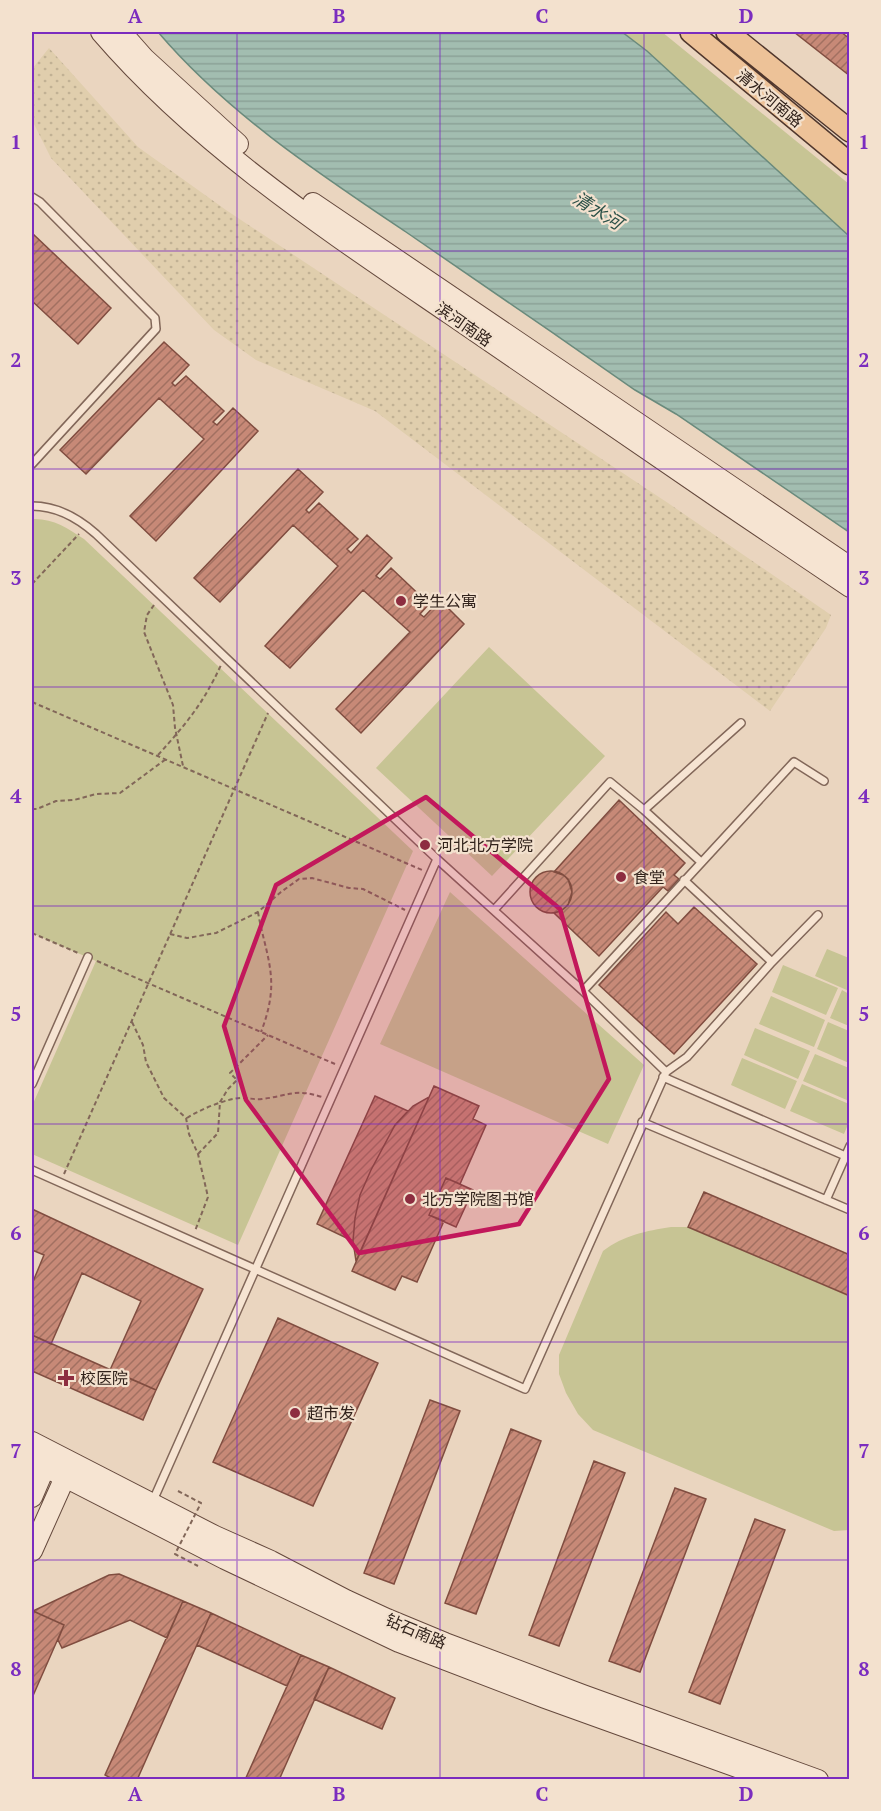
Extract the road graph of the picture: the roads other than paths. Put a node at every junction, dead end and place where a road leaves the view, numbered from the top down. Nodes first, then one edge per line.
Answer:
1 (101, 32) edge
2 (121, 32) edge
3 (691, 32) edge
4 (727, 32) edge
5 (849, 131) edge
6 (849, 162) edge
7 (32, 197) edge
8 (32, 464) edge
9 (32, 506) edge
10 (849, 567) edge
11 (849, 587) edge
12 (741, 723) dead end
13 (824, 781) dead end
14 (644, 810) junction
15 (437, 859) junction
16 (701, 862) junction
17 (684, 880) junction
18 (494, 910) junction
19 (818, 915) dead end
20 (88, 957) road end
21 (772, 962) junction
22 (583, 991) junction
23 (665, 1075) junction
24 (32, 1084) edge
25 (642, 1122) junction
26 (849, 1146) edge
27 (847, 1157) edge
28 (32, 1170) edge
29 (826, 1200) junction
30 (849, 1210) edge
31 (255, 1270) junction
32 (32, 1442) edge
33 (43, 1460) edge
34 (68, 1469) junction
35 (32, 1497) edge
36 (152, 1503) junction
37 (32, 1551) edge
38 (774, 1779) edge
39 (818, 1779) edge

1 - 11 main road, 滨河南路
2 - 10 main road, 滨河南路
3 - 6 main road, 清水河南路
4 - 5 main road, 清水河南路
7 - 8 lane
9 - 15 lane
12 - 14 lane
13 - 16 lane
14 - 16 lane
14 - 18 lane
15 - 18 lane
15 - 31 lane
16 - 17 lane
17 - 21 lane
17 - 22 lane
18 - 22 lane
19 - 21 lane
20 - 24 lane
21 - 23 lane
22 - 23 lane
23 - 25 lane
23 - 27 lane
25 - 29 lane
25 - 31 lane
26 - 27 lane
27 - 29 lane
28 - 31 lane
29 - 30 lane
31 - 36 lane
32 - 33 main road, 钻石南路
33 - 34 main road, 钻石南路
33 - 35 main road
34 - 36 main road, 钻石南路
34 - 37 main road
34 - 38 main road, 钻石南路
36 - 39 main road, 钻石南路

